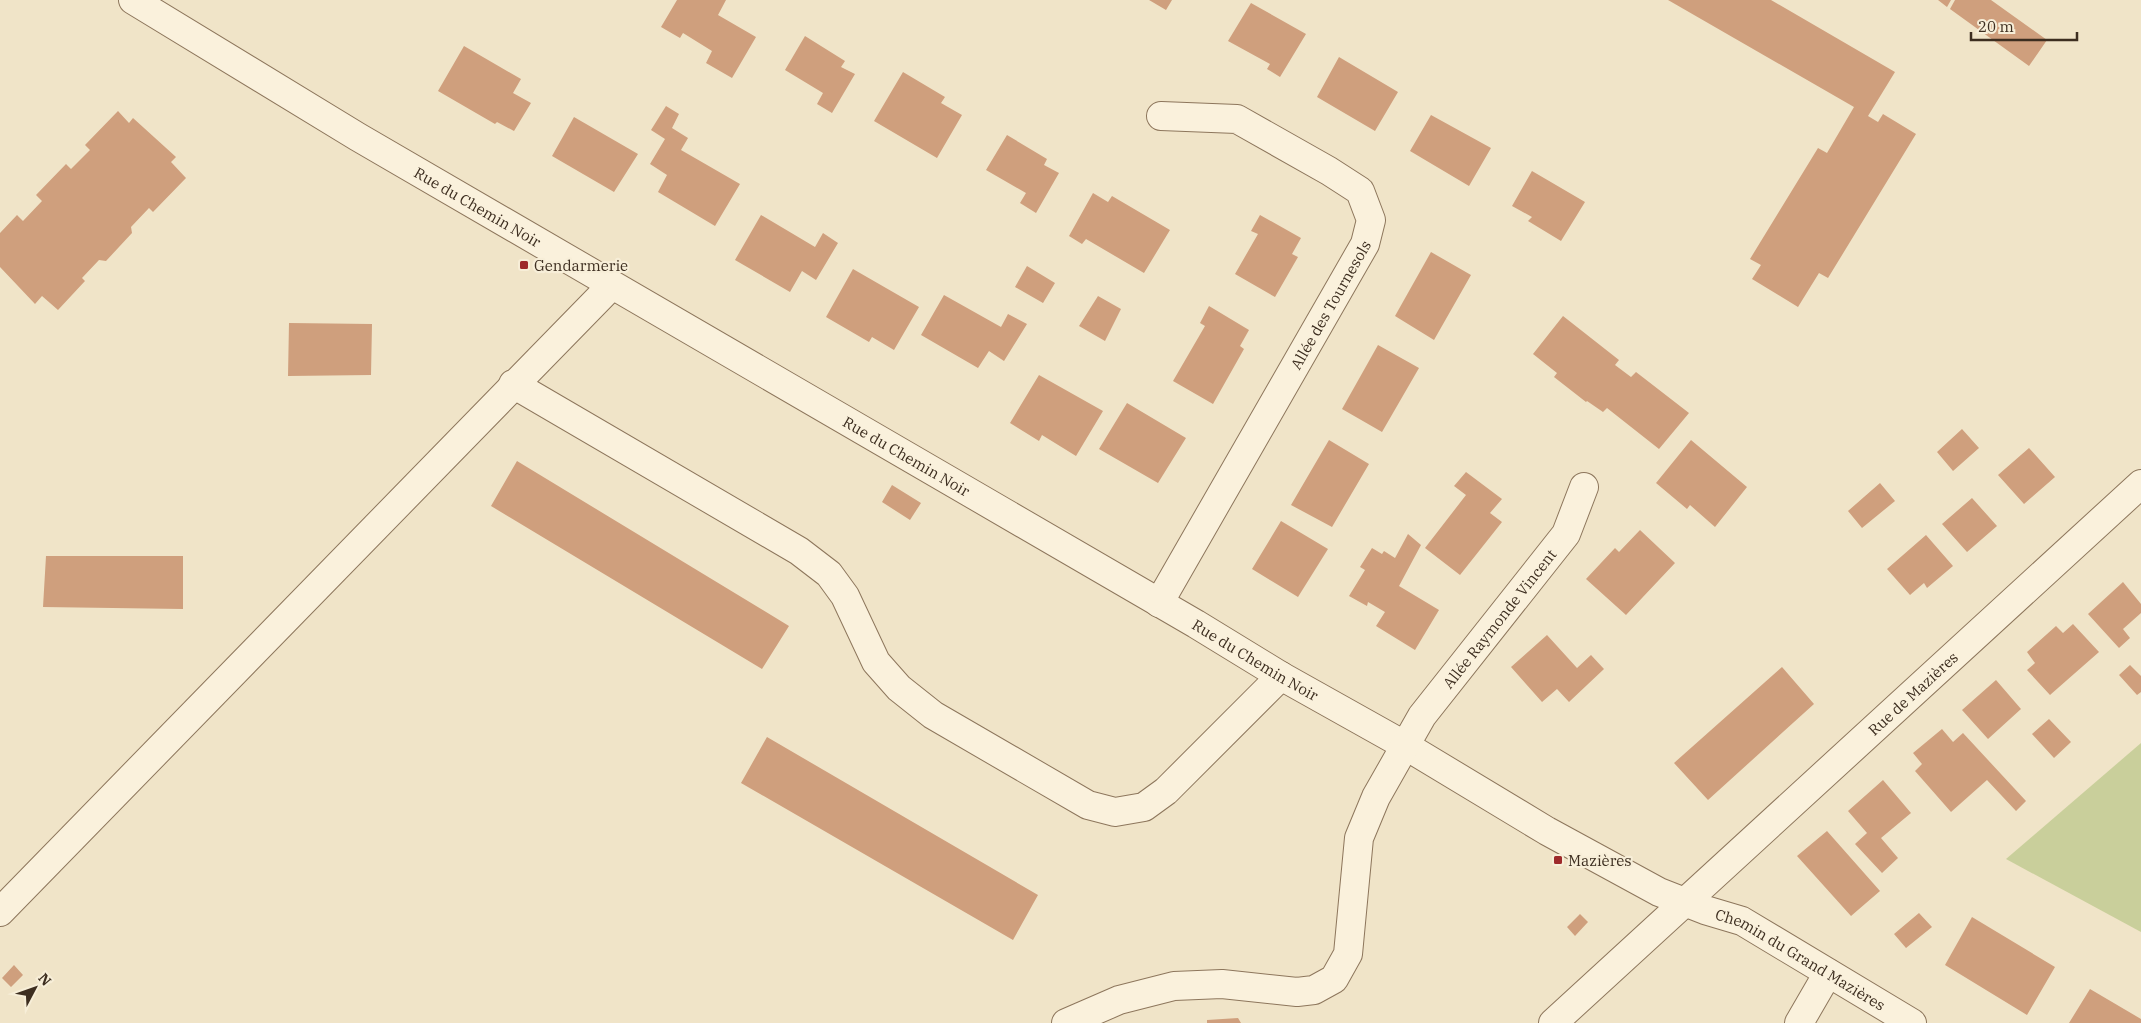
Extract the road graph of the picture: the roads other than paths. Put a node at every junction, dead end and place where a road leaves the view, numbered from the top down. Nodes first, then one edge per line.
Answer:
1 (133, 0) edge
2 (1162, 116) dead end
3 (612, 285) junction
4 (513, 384) junction
5 (2141, 484) edge
6 (1584, 487) dead end
7 (1160, 603) junction
8 (1280, 676) junction
9 (1406, 746) junction
10 (1685, 902) junction
11 (0, 912) edge
12 (1828, 973) junction
13 (1066, 1023) edge
14 (1553, 1023) edge
15 (1799, 1023) edge
16 (1912, 1023) edge

1 - 3 street, Rue du Chemin Noir
2 - 7 street, Allée des Tournesols
3 - 4 street
3 - 7 street, Rue du Chemin Noir
4 - 8 street
4 - 11 street
5 - 10 street, Rue de Mazières
6 - 9 street, Allée Raymonde Vincent
7 - 8 street, Rue du Chemin Noir
8 - 9 street, Rue du Chemin Noir
9 - 10 street, Rue du Chemin Noir
9 - 13 street, Allée Raymonde Vincent
10 - 12 street, Chemin du Grand Mazières
10 - 14 street, Rue de Mazières
12 - 15 street
12 - 16 street, Chemin du Grand Mazières

